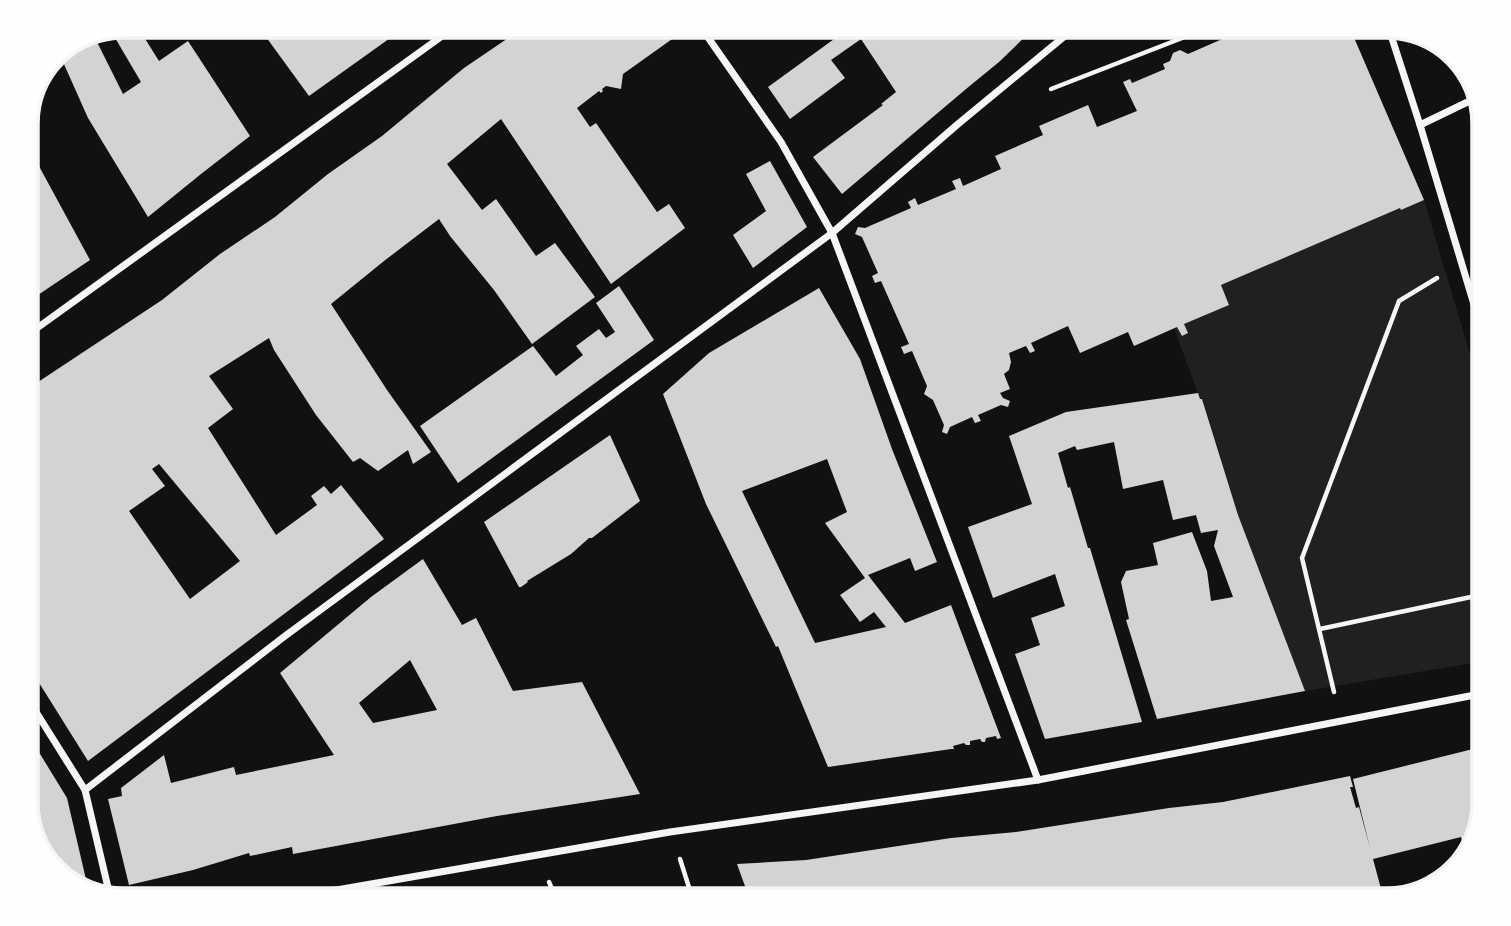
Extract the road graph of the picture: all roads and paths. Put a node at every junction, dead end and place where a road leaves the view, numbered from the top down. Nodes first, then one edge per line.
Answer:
1 (439, 38) edge
2 (709, 38) edge
3 (1062, 38) edge
4 (1182, 38) edge
5 (1392, 38) edge
6 (1047, 90) dead end
7 (1469, 101) edge
8 (1420, 125) junction
9 (832, 233) junction
10 (1461, 264) junction
11 (1472, 299) edge
12 (39, 327) edge
13 (1472, 597) edge
14 (1320, 629) junction
15 (1472, 696) edge
16 (39, 717) edge
17 (1341, 722) junction
18 (1038, 780) junction
19 (85, 790) junction
20 (670, 832) junction
21 (108, 886) edge
22 (348, 888) edge
23 (689, 888) edge

1 - 12 street
2 - 9 street
3 - 9 street
4 - 6 path
5 - 8 street
7 - 8 street
8 - 10 street
9 - 18 street
9 - 19 street
10 - 11 street
10 - 14 path
13 - 14 path
14 - 17 path
15 - 17 street
16 - 19 street
17 - 18 street
18 - 20 street
19 - 21 street
20 - 22 street
20 - 23 path

